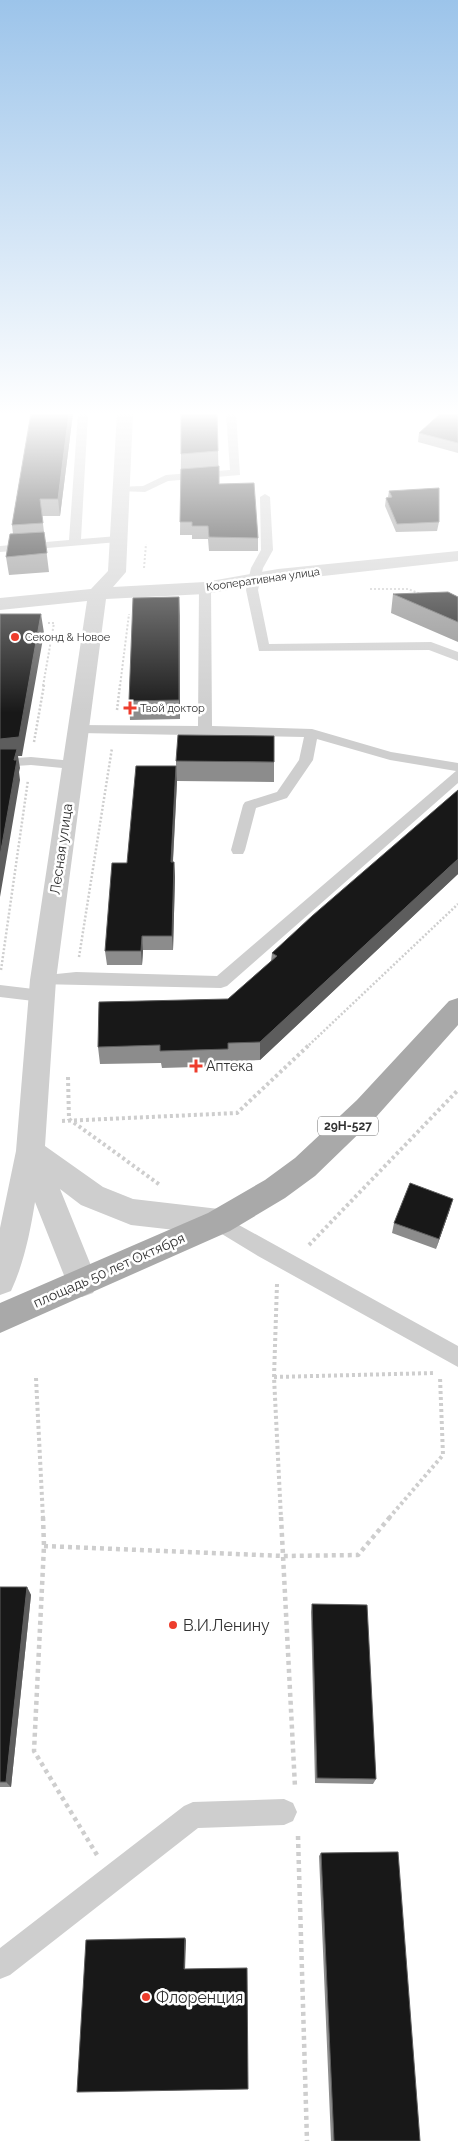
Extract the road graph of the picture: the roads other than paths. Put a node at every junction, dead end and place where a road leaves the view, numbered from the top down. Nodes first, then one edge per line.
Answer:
1 (77, 513) edge
2 (120, 513) edge
3 (266, 513) edge
4 (118, 538) junction
5 (75, 542) junction
6 (0, 548) edge
7 (458, 556) edge
8 (252, 581) junction
9 (205, 588) junction
10 (98, 594) junction
11 (0, 604) edge
12 (458, 658) edge
13 (80, 730) junction
14 (205, 730) junction
15 (312, 733) junction
16 (0, 763) edge
17 (73, 765) junction
18 (458, 766) edge
19 (458, 775) edge
20 (238, 850) dead end
21 (42, 988) junction
22 (0, 991) edge
23 (458, 1008) edge
24 (32, 1140) junction
25 (218, 1222) junction
26 (0, 1281) edge
27 (82, 1283) junction
28 (0, 1318) edge
29 (458, 1357) edge
30 (292, 1813) road end
31 (0, 1965) edge

1 - 5 lane
2 - 4 street
3 - 8 lane
4 - 5 lane
4 - 10 street
5 - 6 lane
7 - 8 street, Кооперативная улица
8 - 9 street, Кооперативная улица
8 - 12 lane
9 - 10 street, Кооперативная улица
9 - 14 lane
10 - 11 street, Кооперативная улица
10 - 13 street, Лесная улица
13 - 14 lane
13 - 17 street, Лесная улица
14 - 15 lane
15 - 18 lane
15 - 20 lane
16 - 17 lane
17 - 21 street, Лесная улица
19 - 21 lane
21 - 22 lane
21 - 24 street, Лесная улица
23 - 25 main road, 29Н-527
24 - 25 street
24 - 26 street
24 - 27 street, Лесная улица
25 - 27 main road, площадь 50 лет Октября / 29Н-527
25 - 29 lane
27 - 28 main road, площадь 50 лет Октября / 29Н-527
30 - 31 lane

